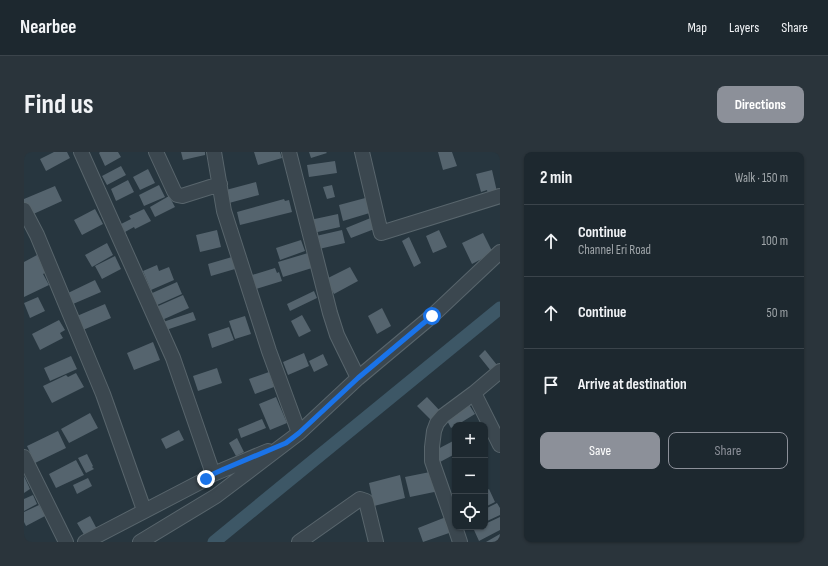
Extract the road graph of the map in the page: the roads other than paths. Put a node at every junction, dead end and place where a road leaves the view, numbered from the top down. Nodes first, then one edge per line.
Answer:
1 (81, 152) edge
2 (156, 152) edge
3 (214, 152) edge
4 (289, 152) edge
5 (362, 152) edge
6 (220, 184) junction
7 (500, 196) edge
8 (24, 210) edge
9 (500, 252) edge
10 (500, 371) edge
11 (358, 378) junction
12 (474, 393) junction
13 (299, 433) junction
14 (286, 443) junction
15 (500, 445) edge
16 (24, 457) edge
17 (211, 475) junction
18 (144, 510) junction
19 (452, 518) edge
20 (456, 530) edge
21 (66, 542) edge
22 (85, 542) edge
23 (140, 542) edge
24 (299, 542) edge
25 (376, 542) edge
26 (460, 542) edge

1 - 17 street
2 - 6 street
3 - 6 street
4 - 11 street
5 - 7 street
6 - 13 street
8 - 18 street
9 - 11 street
10 - 12 street
11 - 13 street
12 - 15 street
12 - 19 street
13 - 14 street
14 - 17 street
14 - 23 street
16 - 21 street
17 - 18 street
18 - 22 street
20 - 26 street
24 - 25 street

